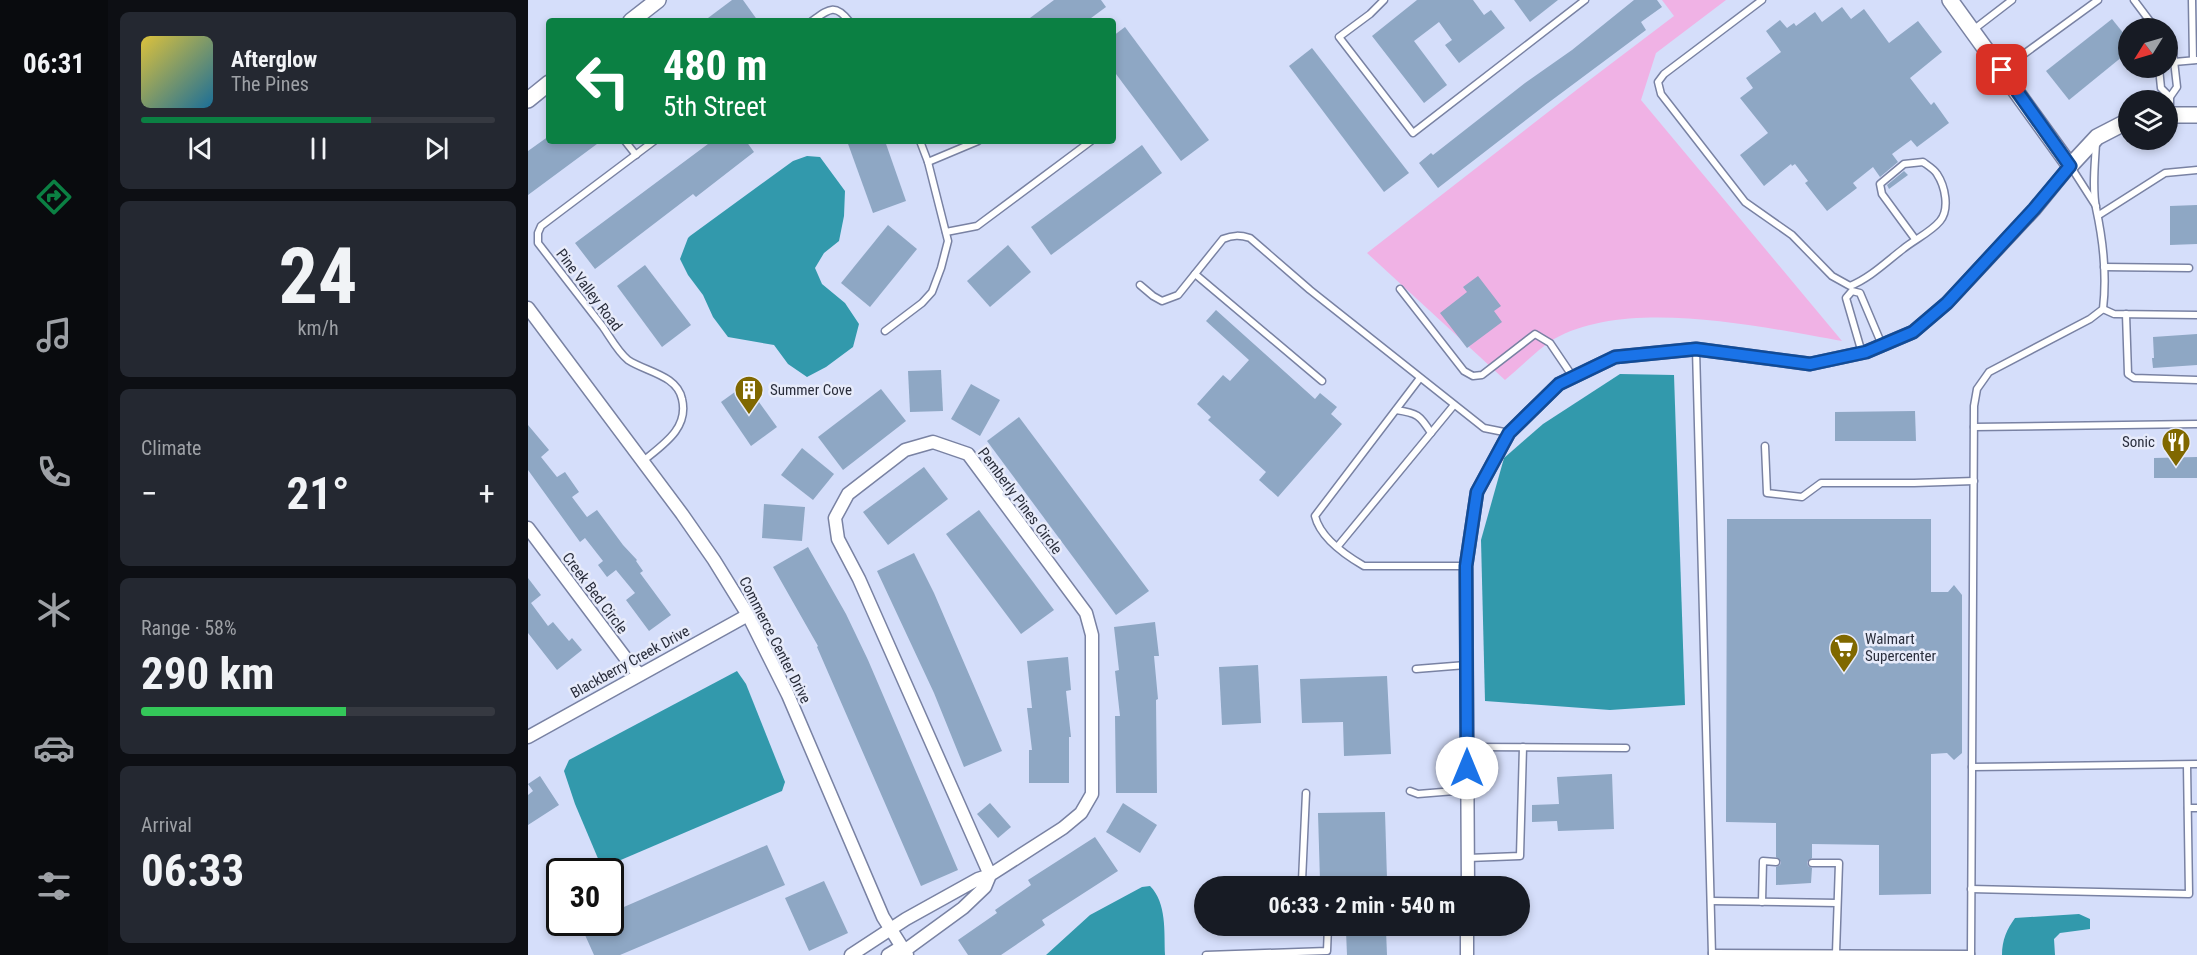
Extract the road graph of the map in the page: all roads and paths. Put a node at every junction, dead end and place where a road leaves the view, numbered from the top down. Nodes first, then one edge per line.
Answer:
1 (658, 0) edge
2 (1384, 0) edge
3 (1585, 0) edge
4 (1762, 0) edge
5 (1950, 0) edge
6 (2012, 0) edge
7 (2098, 0) edge
8 (2134, 0) edge
9 (2192, 0) edge
10 (635, 18) edge
11 (816, 18) edge
12 (847, 18) edge
13 (2148, 18) edge
14 (1973, 31) junction
15 (2195, 60) edge
16 (2178, 62) edge
17 (2002, 70) junction
18 (546, 85) edge
19 (528, 100) edge
20 (2178, 115) edge
21 (2197, 115) edge
22 (2118, 127) edge
23 (2097, 137) junction
24 (627, 144) edge
25 (650, 144) edge
26 (921, 144) edge
27 (971, 144) edge
28 (1086, 144) edge
29 (636, 155) junction
30 (928, 162) junction
31 (2070, 166) junction
32 (2197, 170) edge
33 (2096, 207) junction
34 (2098, 215) junction
35 (946, 232) junction
36 (1915, 239) junction
37 (2104, 267) junction
38 (2189, 268) dead end
39 (1195, 274) junction
40 (1140, 285) dead end
41 (1851, 288) junction
42 (1400, 289) dead end
43 (528, 308) edge
44 (2103, 309) junction
45 (2126, 314) junction
46 (2197, 315) edge
47 (885, 331) dead end
48 (1882, 345) junction
49 (1696, 349) junction
50 (1862, 353) junction
51 (1573, 377) junction
52 (1420, 378) junction
53 (2197, 380) edge
54 (1322, 381) dead end
55 (1454, 405) junction
56 (1396, 410) junction
57 (2197, 424) edge
58 (1974, 427) junction
59 (1431, 433) junction
60 (1509, 433) junction
61 (1765, 446) dead end
62 (644, 461) junction
63 (1974, 481) junction
64 (528, 528) edge
65 (1338, 546) junction
66 (1466, 566) junction
67 (748, 615) junction
68 (1467, 665) junction
69 (1416, 669) dead end
70 (639, 674) junction
71 (528, 737) edge
72 (1467, 747) junction
73 (1523, 747) junction
74 (1626, 748) dead end
75 (2197, 764) edge
76 (2187, 765) junction
77 (1972, 767) junction
78 (1467, 790) junction
79 (1410, 791) dead end
80 (1306, 793) dead end
81 (2188, 808) junction
82 (2197, 808) edge
83 (1467, 858) junction
84 (1776, 862) dead end
85 (1812, 862) dead end
86 (990, 875) junction
87 (1302, 876) edge
88 (1468, 876) edge
89 (1971, 889) junction
90 (1711, 901) junction
91 (1762, 902) junction
92 (1837, 903) junction
93 (890, 930) junction
94 (1328, 936) edge
95 (1467, 936) edge
96 (904, 951) edge
97 (1712, 954) edge
98 (1836, 954) edge
99 (851, 955) edge
100 (888, 955) edge
101 (1206, 955) edge
102 (1467, 955) edge
103 (1971, 955) edge

1 - 10 street
2 - 3 lane
4 - 41 lane
5 - 14 street
6 - 14 lane
7 - 17 lane
8 - 13 lane
9 - 15 lane
11 - 12 lane
14 - 17 street
15 - 16 lane
17 - 31 street
18 - 19 street
20 - 21 street
22 - 23 street
23 - 31 street
23 - 33 lane
24 - 29 lane
25 - 29 lane, Pine Valley Road
26 - 30 lane
27 - 30 lane
28 - 35 lane
29 - 62 lane, Pine Valley Road
30 - 35 lane
31 - 33 lane
31 - 48 street
32 - 34 lane
33 - 34 lane
34 - 37 lane
35 - 47 lane
36 - 36 lane
36 - 41 lane
37 - 38 lane
37 - 44 lane
39 - 40 lane
39 - 52 lane
39 - 54 lane
41 - 48 lane
41 - 50 lane
42 - 51 lane
43 - 62 street, Commerce Center Drive
44 - 45 lane
44 - 58 lane
45 - 46 lane
45 - 53 lane
48 - 50 street
49 - 50 street
49 - 51 street
49 - 90 lane
51 - 60 street
52 - 55 lane
52 - 56 lane
55 - 59 lane
55 - 60 lane
56 - 59 lane
56 - 65 lane
57 - 58 lane
58 - 63 lane
59 - 65 lane
60 - 66 street
61 - 63 lane
62 - 67 street, Commerce Center Drive
63 - 77 lane
64 - 70 street, Creek Bed Circle
65 - 66 lane
66 - 68 street
67 - 70 street, Blackberry Creek Drive
67 - 93 street, Commerce Center Drive
68 - 69 lane
68 - 72 street
70 - 71 street, Blackberry Creek Drive
72 - 73 lane
72 - 78 street
73 - 74 lane
73 - 83 lane
75 - 76 lane
76 - 77 lane
76 - 81 lane
77 - 89 lane
78 - 79 lane
78 - 83 street
80 - 87 lane
81 - 82 lane
81 - 89 lane
83 - 88 street
84 - 91 lane
85 - 92 lane
86 - 86 street, Pemberly Pines Circle
86 - 93 street, Pemberly Pines Circle
86 - 96 street, Pemberly Pines Circle
89 - 103 lane
90 - 91 lane
90 - 97 lane
91 - 92 lane
92 - 98 lane
93 - 96 street, Commerce Center Drive
93 - 99 street, Pemberly Pines Circle
94 - 101 lane
95 - 102 street
96 - 100 street, Pemberly Pines Circle
97 - 98 lane
98 - 103 lane

